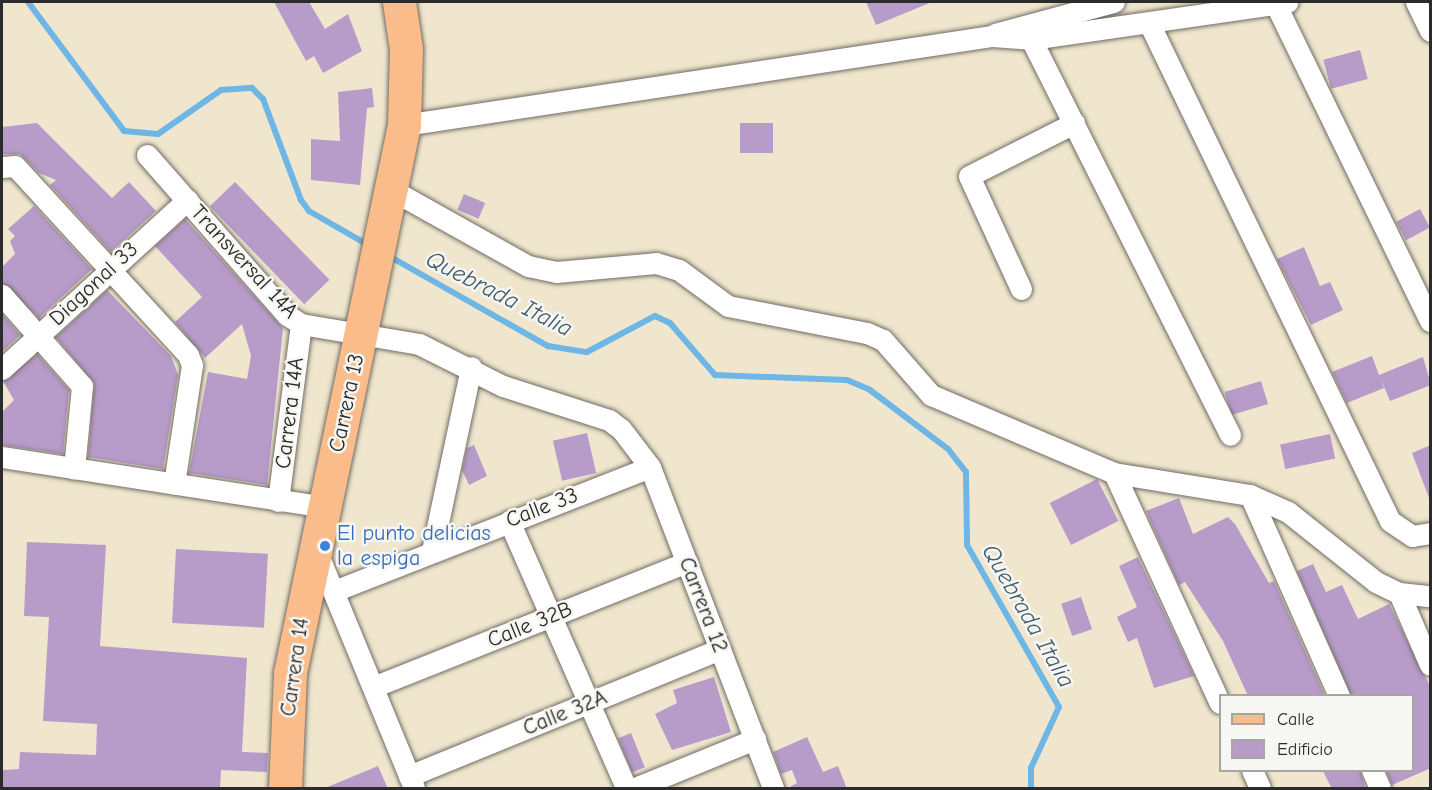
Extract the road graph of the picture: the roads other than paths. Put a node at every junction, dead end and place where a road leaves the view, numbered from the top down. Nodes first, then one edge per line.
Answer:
1 (399, 2) edge
2 (1114, 2) edge
3 (1281, 2) edge
4 (1416, 2) edge
5 (1149, 23) junction
6 (1431, 31) edge
7 (992, 36) junction
8 (1031, 39) junction
9 (1074, 123) junction
10 (404, 125) junction
11 (147, 155) dead end
12 (8, 167) edge
13 (393, 190) junction
14 (187, 200) junction
15 (110, 267) junction
16 (1021, 289) dead end
17 (2, 295) edge
18 (1431, 321) edge
19 (301, 324) junction
20 (362, 334) junction
21 (38, 335) junction
22 (471, 367) junction
23 (2, 369) edge
24 (1230, 435) dead end
25 (2, 457) edge
26 (650, 467) junction
27 (74, 469) junction
28 (1114, 473) junction
29 (174, 484) junction
30 (1250, 495) junction
31 (278, 501) junction
32 (324, 507) junction
33 (509, 521) junction
34 (1431, 533) edge
35 (315, 548) junction
36 (432, 550) junction
37 (687, 562) junction
38 (334, 591) junction
39 (1399, 593) junction
40 (1431, 596) edge
41 (551, 617) junction
42 (720, 650) junction
43 (1431, 665) edge
44 (373, 687) junction
45 (1338, 694) edge
46 (1219, 699) edge
47 (589, 703) junction
48 (755, 739) junction
49 (1252, 772) edge
50 (1372, 772) edge
51 (411, 782) edge
52 (285, 789) edge
53 (626, 789) edge
54 (635, 789) edge
55 (773, 789) edge
56 (1260, 789) edge
57 (1380, 789) edge

1 - 10 main road, Carrera 13
2 - 7 street
3 - 5 street
3 - 18 street
4 - 6 street
5 - 8 street
5 - 34 street
7 - 8 street
7 - 10 street
8 - 9 street
9 - 16 street
9 - 24 street
10 - 13 main road, Carrera 13
11 - 14 street, Transversal 14A
12 - 15 street
13 - 20 main road, Carrera 13
13 - 28 street
14 - 15 street, Diagonal 33
14 - 19 street, Transversal 14A
15 - 21 street, Diagonal 33
15 - 29 street
17 - 21 street
19 - 20 street
19 - 31 street, Carrera 14A
20 - 22 street
20 - 32 main road, Carrera 13
21 - 23 street, Diagonal 33
21 - 27 street
22 - 26 street, Carrera 12
22 - 36 street
25 - 27 street
26 - 33 street, Calle 33
26 - 37 street, Carrera 12
27 - 29 street
28 - 30 street
28 - 46 street
29 - 31 street
30 - 39 street
30 - 45 street
31 - 32 street
32 - 35 main road, Carrera 13
33 - 36 street, Calle 33
33 - 41 street
35 - 38 street
35 - 52 main road, Carrera 14
36 - 38 street, Calle 33
37 - 41 street, Calle 32B
37 - 42 street, Carrera 12
38 - 44 street
39 - 40 street
39 - 43 street
41 - 44 street, Calle 32B
41 - 47 street
42 - 47 street, Calle 32A
42 - 48 street, Carrera 12
44 - 51 street
47 - 51 street, Calle 32A
47 - 53 street
48 - 54 street
48 - 55 street, Carrera 12
49 - 56 street
50 - 57 street

